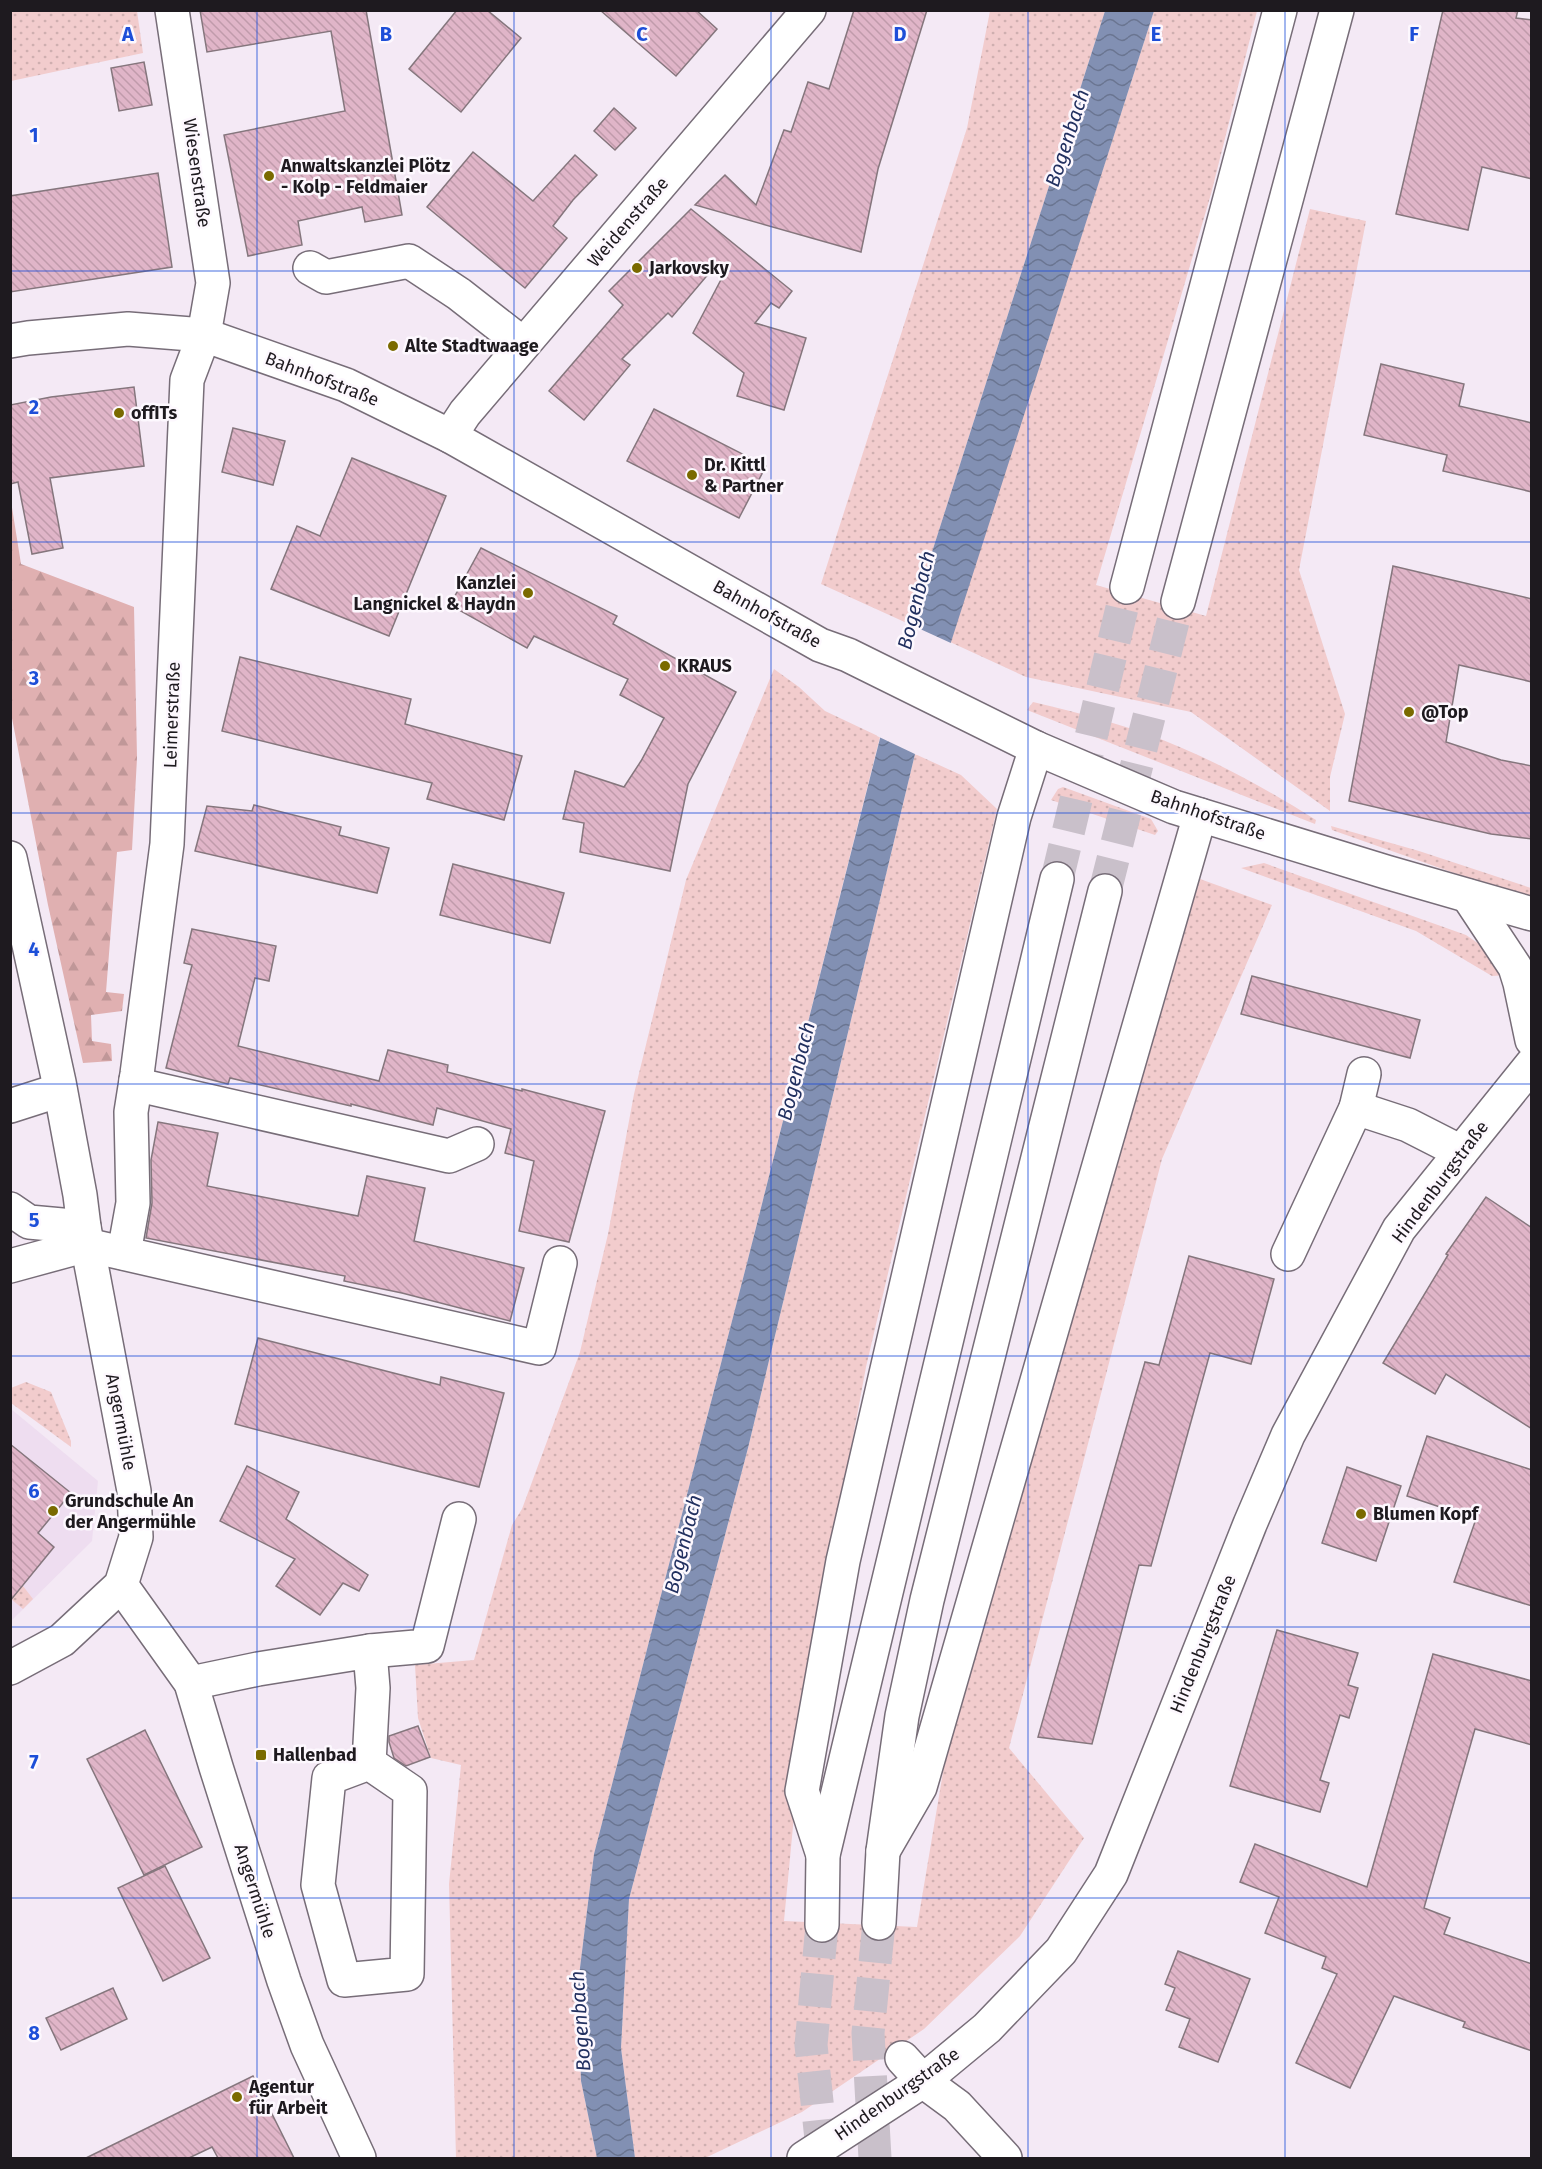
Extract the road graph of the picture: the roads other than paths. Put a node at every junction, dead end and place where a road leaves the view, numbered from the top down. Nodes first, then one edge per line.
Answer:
1 (172, 10) edge
2 (808, 10) edge
3 (1280, 10) edge
4 (1337, 10) edge
5 (310, 268) dead end
6 (204, 335) junction
7 (10, 341) edge
8 (523, 344) junction
9 (450, 436) junction
10 (1127, 587) tunnel mouth
11 (1178, 602) tunnel mouth
12 (1036, 748) junction
13 (1200, 815) junction
14 (10, 858) edge
15 (1057, 879) tunnel mouth
16 (1105, 891) tunnel mouth
17 (1468, 896) junction
18 (1532, 914) edge
19 (1532, 1040) edge
20 (1532, 1064) edge
21 (1364, 1074) dead end
22 (134, 1087) junction
23 (60, 1090) junction
24 (10, 1106) edge
25 (1356, 1108) junction
26 (477, 1144) dead end
27 (1461, 1152) junction
28 (10, 1209) edge
29 (85, 1236) junction
30 (124, 1253) junction
31 (1288, 1254) dead end
32 (560, 1263) dead end
33 (10, 1266) edge
34 (459, 1519) dead end
35 (121, 1585) junction
36 (370, 1651) junction
37 (10, 1668) edge
38 (191, 1683) junction
39 (369, 1763) junction
40 (884, 1851) junction
41 (823, 1855) junction
42 (879, 1923) tunnel mouth
43 (822, 1925) tunnel mouth
44 (913, 2069) junction
45 (359, 2158) edge
46 (804, 2158) edge
47 (1005, 2158) edge

1 - 6 main road, Wiesenstraße
2 - 8 main road, Weidenstraße
3 - 10 main road
4 - 11 main road
5 - 8 main road
6 - 7 main road, Bahnhofstraße
6 - 9 main road, Bahnhofstraße
6 - 22 main road, Leimerstraße
8 - 9 main road, Weidenstraße
9 - 12 main road, Bahnhofstraße
12 - 13 main road, Bahnhofstraße
12 - 41 main road
13 - 17 main road, Bahnhofstraße
13 - 40 main road
14 - 23 main road, Angermühle
15 - 41 main road
16 - 40 main road
17 - 18 main road, Bahnhofstraße
17 - 19 main road
20 - 27 main road, Hindenburgstraße
21 - 25 main road
22 - 26 main road
22 - 30 main road, Leimerstraße
23 - 24 main road
23 - 29 main road, Angermühle
25 - 27 main road
25 - 31 main road
27 - 44 main road, Hindenburgstraße
28 - 29 main road
29 - 30 main road
29 - 33 main road
29 - 35 main road, Angermühle
30 - 32 main road
34 - 36 main road
35 - 37 main road
35 - 38 main road, Angermühle
36 - 38 main road
36 - 39 main road
38 - 45 main road, Angermühle
39 - 39 main road
40 - 42 main road
41 - 43 main road
44 - 46 main road, Hindenburgstraße
44 - 47 main road

